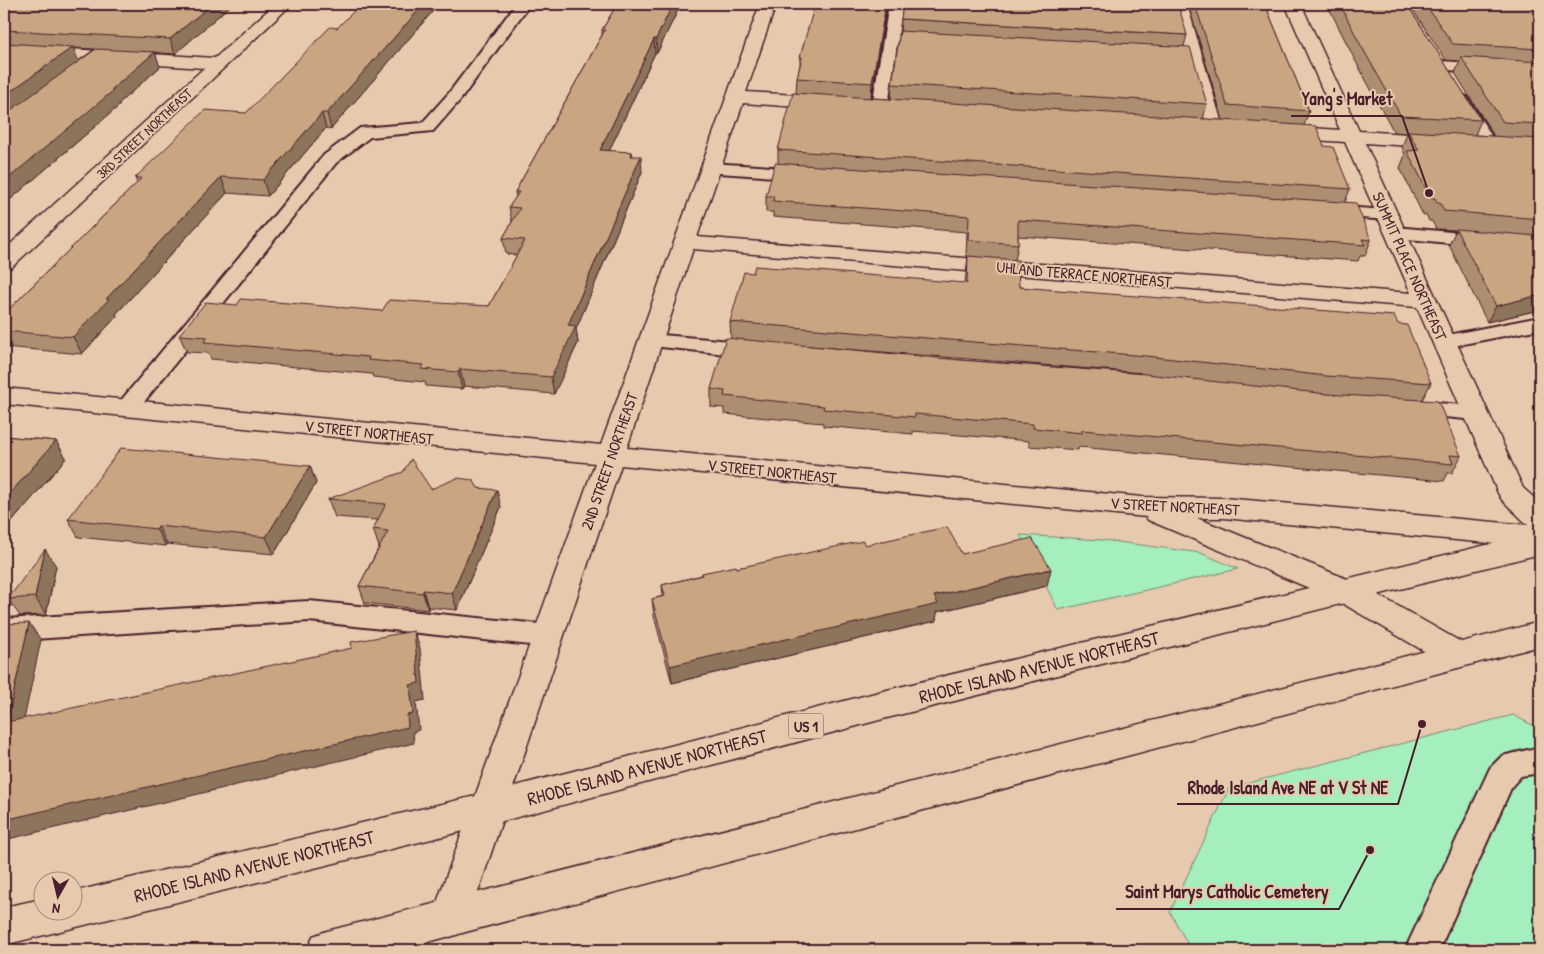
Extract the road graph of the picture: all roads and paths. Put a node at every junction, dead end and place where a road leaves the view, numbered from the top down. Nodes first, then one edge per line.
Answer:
1 (284, 4) edge
2 (523, 4) edge
3 (768, 4) edge
4 (896, 4) edge
5 (1180, 4) edge
6 (1293, 4) edge
7 (891, 39) junction
8 (950, 42) edge
9 (4, 50) edge
10 (1430, 50) edge
11 (1175, 54) edge
12 (99, 56) junction
13 (1195, 56) junction
14 (219, 64) junction
15 (1440, 66) junction
16 (80, 69) edge
17 (1540, 72) edge
18 (736, 96) junction
19 (862, 105) junction
20 (900, 107) edge
21 (1195, 126) edge
22 (1224, 128) joint
23 (1261, 130) edge
24 (1352, 136) junction
25 (1482, 145) joint
26 (710, 168) junction
27 (818, 176) edge
28 (1315, 210) edge
29 (1391, 224) junction
30 (684, 242) junction
31 (1540, 246) edge
32 (4, 262) edge
33 (1425, 301) junction
34 (1540, 323) edge
35 (650, 340) junction
36 (1443, 342) junction
37 (772, 351) edge
38 (4, 396) edge
39 (1386, 406) edge
40 (127, 408) junction
41 (1476, 413) junction
42 (612, 455) junction
43 (1142, 507) junction
44 (1540, 520) edge
45 (1540, 537) edge
46 (1540, 543) edge
47 (1346, 592) junction
48 (4, 630) edge
49 (1540, 634) edge
50 (549, 636) junction
51 (1457, 655) junction
52 (1540, 760) edge
53 (488, 809) junction
54 (82, 908) edge
55 (450, 919) junction
56 (32, 920) edge
57 (4, 926) edge
58 (327, 950) edge
59 (1422, 950) edge

1 - 14 street, 3RD STREET NORTHEAST
2 - 40 lane
3 - 18 street, 2ND STREET NORTHEAST
4 - 7 lane
5 - 13 lane
6 - 24 street, SUMMIT PLACE NORTHEAST
7 - 8 lane
7 - 19 lane
9 - 12 street
10 - 15 lane
11 - 13 lane
12 - 14 street
12 - 16 lane
13 - 22 lane
14 - 32 street, 3RD STREET NORTHEAST
15 - 17 lane
15 - 25 lane
18 - 19 street
18 - 26 street, 2ND STREET NORTHEAST
19 - 20 street
21 - 22 street
23 - 24 street
24 - 25 street
24 - 29 street, SUMMIT PLACE NORTHEAST
26 - 27 lane
26 - 30 street, 2ND STREET NORTHEAST
28 - 29 lane
29 - 31 lane
29 - 33 street, SUMMIT PLACE NORTHEAST
30 - 33 street, UHLAND TERRACE NORTHEAST
30 - 35 street, 2ND STREET NORTHEAST
33 - 36 street, SUMMIT PLACE NORTHEAST
34 - 36 lane
35 - 37 lane
35 - 42 street, 2ND STREET NORTHEAST
36 - 41 street, SUMMIT PLACE NORTHEAST
38 - 40 street, V STREET NORTHEAST
39 - 41 lane
40 - 42 street, V STREET NORTHEAST
41 - 44 street, SUMMIT PLACE NORTHEAST
42 - 43 street, V STREET NORTHEAST
42 - 50 street, 2ND STREET NORTHEAST
43 - 45 street, V STREET NORTHEAST
43 - 47 street
46 - 47 street, RHODE ISLAND AVENUE NORTHEAST / US 1
47 - 51 street
47 - 53 street, RHODE ISLAND AVENUE NORTHEAST / US 1
48 - 50 lane
49 - 51 street
50 - 53 street, 2ND STREET NORTHEAST
51 - 55 street
52 - 59 lane
53 - 54 street, RHODE ISLAND AVENUE NORTHEAST / US 1
53 - 55 street, 2ND STREET NORTHEAST
55 - 58 street
56 - 57 street

